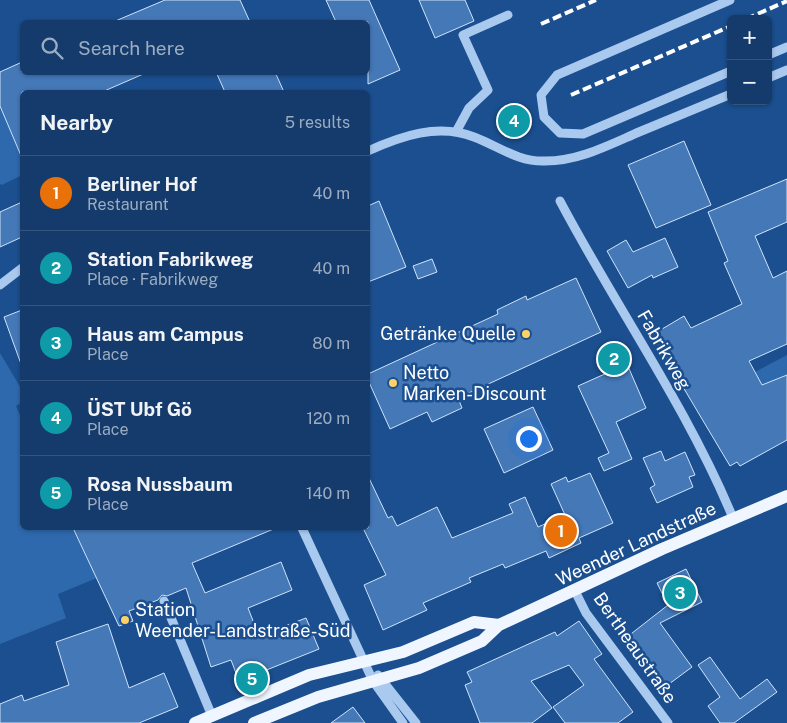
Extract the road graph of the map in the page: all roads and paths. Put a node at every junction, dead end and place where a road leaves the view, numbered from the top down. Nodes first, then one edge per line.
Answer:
1 (730, 0) edge
2 (508, 15) dead end
3 (787, 46) edge
4 (772, 53) edge
5 (787, 70) edge
6 (727, 73) edge
7 (772, 76) edge
8 (727, 96) edge
9 (456, 132) junction
10 (370, 150) edge
11 (560, 201) dead end
12 (20, 270) edge
13 (0, 285) edge
14 (787, 496) edge
15 (733, 518) junction
16 (303, 530) edge
17 (575, 591) junction
18 (164, 601) dead end
19 (499, 625) junction
20 (364, 661) junction
21 (377, 680) junction
22 (212, 716) junction
23 (195, 723) edge
24 (254, 723) edge
25 (403, 723) edge
26 (416, 723) edge
27 (668, 723) edge

1 - 6 street
2 - 9 street
3 - 4 street
5 - 7 street
8 - 9 street
9 - 10 street
11 - 15 street, Fabrikweg
12 - 13 street
14 - 15 main road, Weender Landstraße
15 - 17 main road, Weender Landstraße
16 - 20 street
17 - 19 main road, Weender Landstraße
17 - 27 street, Bertheaustraße
18 - 22 street
19 - 20 main road
19 - 21 main road, Weender Landstraße
20 - 21 street
20 - 22 main road
21 - 24 main road, Weender Landstraße
21 - 25 street
21 - 26 street
22 - 23 main road

